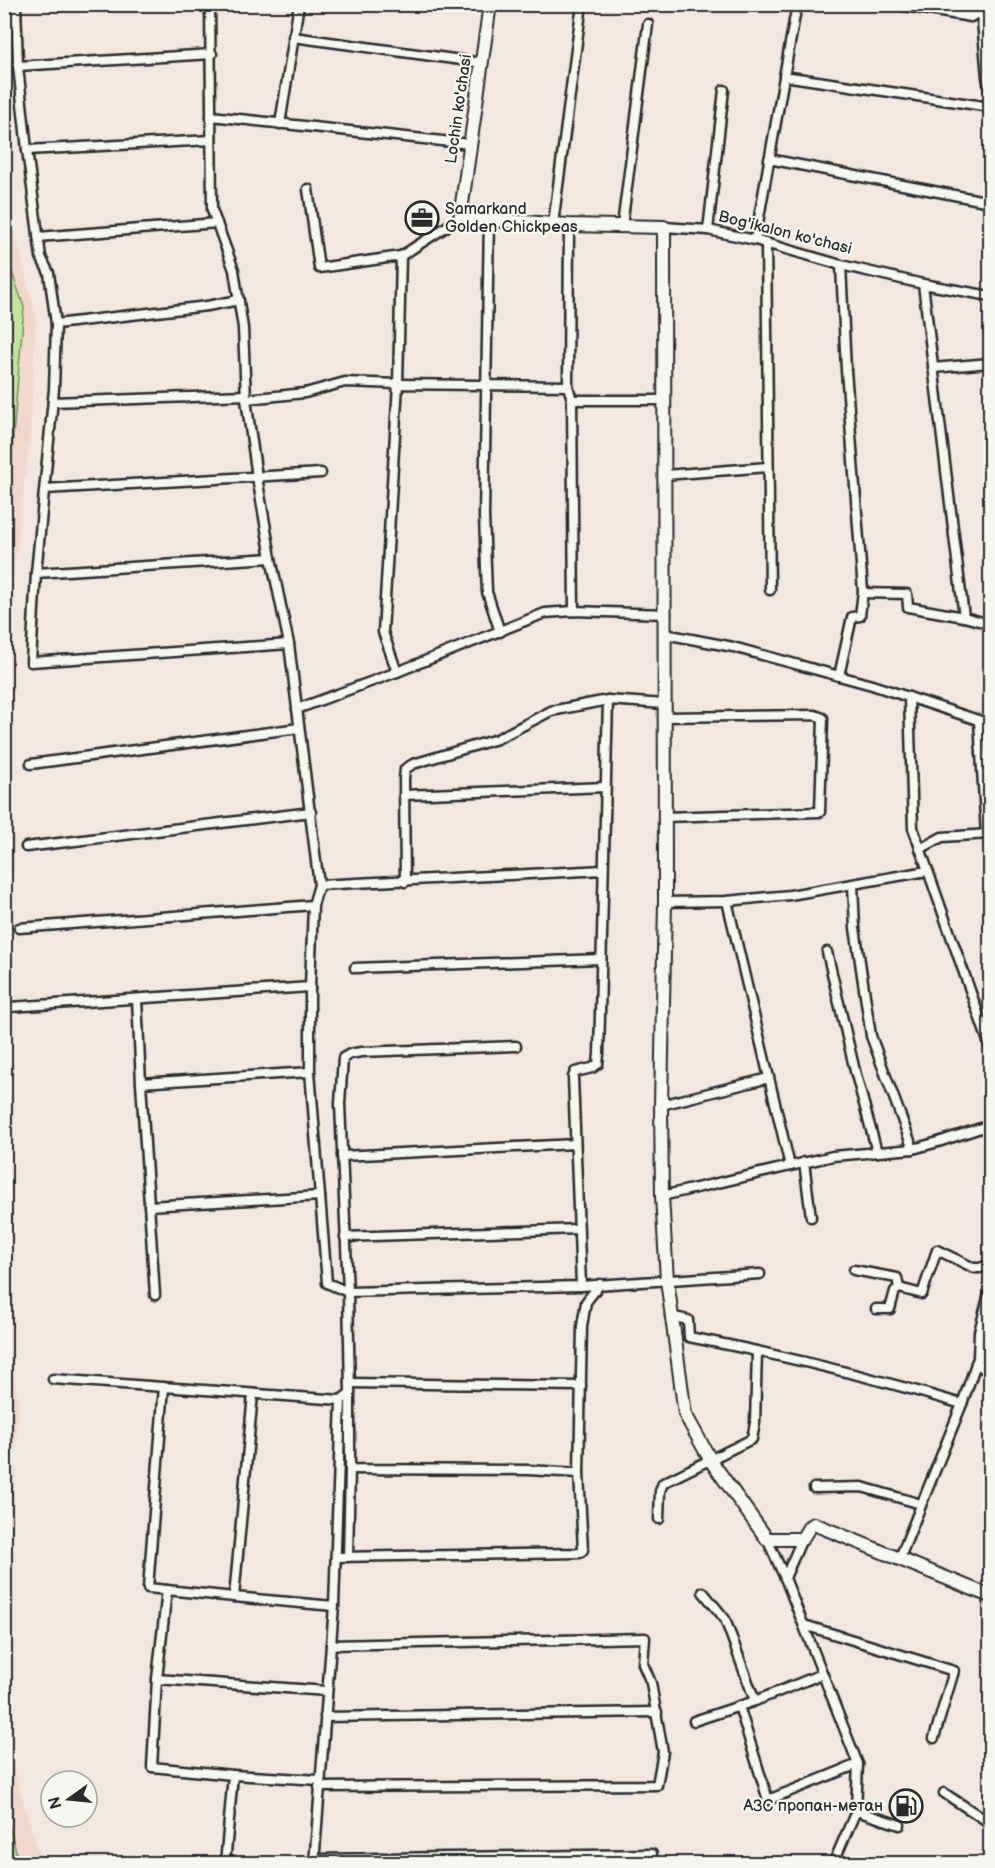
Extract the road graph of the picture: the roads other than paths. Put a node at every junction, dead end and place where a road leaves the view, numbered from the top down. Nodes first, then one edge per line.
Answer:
1 (16, 4) edge
2 (210, 4) edge
3 (299, 4) edge
4 (490, 4) edge
5 (582, 4) edge
6 (797, 4) edge
7 (892, 4) edge
8 (990, 7) edge
9 (981, 9) junction
10 (648, 24) dead end
11 (293, 37) junction
12 (212, 54) junction
13 (483, 63) junction
14 (18, 66) junction
15 (784, 76) junction
16 (724, 90) dead end
17 (990, 92) edge
18 (990, 107) edge
19 (211, 116) junction
20 (280, 123) junction
21 (212, 140) junction
22 (471, 144) junction
23 (27, 150) junction
24 (769, 159) junction
25 (308, 189) dead end
26 (990, 202) edge
27 (460, 218) junction
28 (489, 219) junction
29 (217, 223) junction
30 (553, 224) junction
31 (569, 225) junction
32 (622, 226) junction
33 (664, 227) junction
34 (708, 230) junction
35 (38, 237) junction
36 (755, 240) junction
37 (766, 242) junction
38 (401, 256) junction
39 (841, 265) junction
40 (923, 284) junction
41 (990, 296) edge
42 (238, 300) junction
43 (56, 324) junction
44 (990, 363) edge
45 (933, 368) junction
46 (398, 384) junction
47 (486, 385) junction
48 (568, 386) junction
49 (246, 395) junction
50 (572, 400) junction
51 (664, 400) junction
52 (53, 402) junction
53 (768, 467) junction
54 (321, 473) dead end
55 (665, 475) junction
56 (257, 477) junction
57 (45, 489) junction
58 (271, 558) junction
59 (36, 573) junction
60 (770, 590) dead end
61 (862, 593) junction
62 (574, 611) junction
63 (666, 614) junction
64 (964, 617) junction
65 (990, 624) edge
66 (500, 632) junction
67 (665, 634) junction
68 (288, 644) junction
69 (397, 672) junction
70 (839, 676) junction
71 (909, 697) junction
72 (608, 700) junction
73 (664, 704) junction
74 (297, 709) junction
75 (665, 717) junction
76 (979, 721) junction
77 (990, 724) edge
78 (299, 728) junction
79 (32, 764) dead end
80 (605, 787) junction
81 (404, 795) junction
82 (311, 812) junction
83 (665, 817) junction
84 (988, 834) edge
85 (26, 847) dead end
86 (920, 849) junction
87 (603, 870) junction
88 (927, 871) junction
89 (405, 882) junction
90 (319, 885) junction
91 (853, 885) junction
92 (727, 901) junction
93 (665, 902) junction
94 (312, 904) junction
95 (19, 928) dead end
96 (827, 952) dead end
97 (601, 958) junction
98 (356, 968) dead end
99 (310, 987) junction
100 (136, 999) junction
101 (10, 1007) dead end
102 (516, 1046) dead end
103 (990, 1047) edge
104 (310, 1072) junction
105 (769, 1078) junction
106 (141, 1083) junction
107 (661, 1105) junction
108 (990, 1125) edge
109 (575, 1144) junction
110 (913, 1149) junction
111 (877, 1152) junction
112 (342, 1156) junction
113 (804, 1162) junction
114 (790, 1166) junction
115 (320, 1196) junction
116 (662, 1196) junction
117 (149, 1206) junction
118 (811, 1217) dead end
119 (578, 1229) junction
120 (345, 1237) junction
121 (990, 1264) edge
122 (854, 1270) dead end
123 (760, 1274) dead end
124 (667, 1280) junction
125 (600, 1284) junction
126 (580, 1286) junction
127 (899, 1288) junction
128 (990, 1290) edge
129 (348, 1292) junction
130 (155, 1295) dead end
131 (876, 1309) dead end
132 (670, 1316) junction
133 (757, 1351) junction
134 (976, 1363) junction
135 (990, 1373) edge
136 (53, 1379) dead end
137 (350, 1383) junction
138 (581, 1386) junction
139 (164, 1388) junction
140 (350, 1393) junction
141 (253, 1394) junction
142 (341, 1400) junction
143 (962, 1404) junction
144 (711, 1461) junction
145 (350, 1469) junction
146 (579, 1473) junction
147 (814, 1488) dead end
148 (921, 1504) junction
149 (659, 1518) dead end
150 (767, 1539) junction
151 (802, 1539) junction
152 (336, 1557) junction
153 (348, 1557) junction
154 (898, 1560) junction
155 (784, 1578) junction
156 (167, 1590) junction
157 (704, 1592) dead end
158 (990, 1596) edge
159 (234, 1598) junction
160 (334, 1606) junction
161 (804, 1625) junction
162 (331, 1645) junction
163 (822, 1674) junction
164 (157, 1678) junction
165 (327, 1690) junction
166 (755, 1701) junction
167 (739, 1707) junction
168 (657, 1712) junction
169 (325, 1717) junction
170 (694, 1721) dead end
171 (934, 1738) dead end
172 (858, 1764) junction
173 (233, 1775) junction
174 (319, 1784) junction
175 (944, 1793) dead end
176 (856, 1811) junction
177 (990, 1823) edge
178 (900, 1825) dead end
179 (652, 1854) dead end
180 (314, 1861) edge
181 (225, 1863) edge
182 (833, 1863) edge

1 - 14 street
2 - 12 street
3 - 11 street
4 - 13 street, Lochin ko'chasi
5 - 30 street
6 - 15 street
7 - 9 street
8 - 9 street
9 - 17 street
10 - 32 street
11 - 13 street
11 - 20 street
12 - 14 street
12 - 19 street
13 - 22 street, Lochin ko'chasi
14 - 23 street
15 - 18 street
15 - 24 street
16 - 34 street
19 - 20 street
19 - 21 street
20 - 22 street
21 - 23 street
21 - 29 street
22 - 27 street, Lochin ko'chasi
23 - 35 street
24 - 26 street
24 - 36 street
25 - 38 street
27 - 28 street, Bog'ikalon ko'chasi
27 - 38 street
28 - 30 street, Bog'ikalon ko'chasi
28 - 47 street
29 - 35 street
29 - 42 street
30 - 31 street, Bog'ikalon ko'chasi
31 - 32 street, Bog'ikalon ko'chasi
31 - 48 street
32 - 33 street, Bog'ikalon ko'chasi
33 - 34 street, Bog'ikalon ko'chasi
33 - 51 street
34 - 36 street, Bog'ikalon ko'chasi
35 - 43 street
36 - 37 street, Bog'ikalon ko'chasi
37 - 39 street, Bog'ikalon ko'chasi
37 - 53 street
38 - 46 street
39 - 40 street, Bog'ikalon ko'chasi
39 - 61 street
40 - 41 street, Bog'ikalon ko'chasi
40 - 45 street
42 - 43 street
42 - 49 street
43 - 52 street
44 - 45 street
45 - 64 street
46 - 47 street
46 - 49 street
46 - 69 street
47 - 48 street
47 - 66 street
48 - 50 street
49 - 52 street
49 - 56 street
50 - 51 street
50 - 62 street
51 - 55 street
52 - 57 street
53 - 55 street
53 - 60 street
54 - 56 street
55 - 63 street
56 - 57 street
56 - 58 street
57 - 59 street
58 - 59 street
58 - 68 street
59 - 68 street
61 - 64 street
61 - 70 street
62 - 63 street
62 - 66 street
63 - 67 street
64 - 65 street
66 - 69 street
67 - 70 street
67 - 73 street
68 - 74 street
69 - 74 street
70 - 71 street
71 - 76 street
71 - 86 street
72 - 73 street
72 - 80 street
72 - 81 street
73 - 75 street
74 - 78 street
75 - 83 street
75 - 83 street
76 - 77 street
76 - 84 street
78 - 79 street
78 - 82 street
80 - 81 street
80 - 87 street
81 - 89 street
82 - 85 street
82 - 90 street
83 - 93 street
84 - 86 street
86 - 88 street
87 - 89 street
87 - 97 street
88 - 91 street
88 - 103 street
89 - 90 street
90 - 94 street
91 - 92 street
91 - 110 street
92 - 93 street
92 - 105 street
93 - 107 street
94 - 95 street
94 - 99 street
96 - 111 street
97 - 98 street
97 - 109 street
99 - 100 street
99 - 104 street
100 - 101 street
100 - 106 street
102 - 112 street
104 - 106 street
104 - 115 street
105 - 107 street
105 - 114 street
106 - 117 street
107 - 116 street
108 - 110 street
109 - 112 street
109 - 119 street
110 - 111 street
111 - 113 street
112 - 120 street
113 - 114 street
113 - 118 street
114 - 116 street
115 - 117 street
115 - 129 street
116 - 124 street
117 - 130 street
119 - 120 street
119 - 126 street
120 - 129 street
121 - 127 street
122 - 127 street
123 - 124 street
124 - 125 street
124 - 132 street
125 - 126 street
125 - 138 street
126 - 129 street
127 - 131 street
128 - 134 street
129 - 137 street
132 - 133 street
132 - 144 street
133 - 143 street
133 - 144 street
134 - 135 street
134 - 143 street
136 - 139 street
137 - 138 street
137 - 140 street
138 - 146 street
139 - 141 street
139 - 156 street
140 - 142 street
140 - 145 street
141 - 142 street
141 - 159 street
142 - 152 street
143 - 148 street
144 - 149 street
144 - 150 street
145 - 146 street
145 - 153 street
146 - 153 street
147 - 148 street
148 - 154 street
150 - 151 street
150 - 155 street
151 - 154 street
151 - 155 street
152 - 153 street
152 - 160 street
154 - 158 street
155 - 161 street
156 - 159 street
156 - 164 street
157 - 166 street
159 - 160 street
160 - 162 street
161 - 163 street
161 - 171 street
162 - 165 street
162 - 168 street
163 - 166 street
163 - 172 street
164 - 165 street
164 - 173 street
165 - 169 street
166 - 167 street
167 - 170 street
167 - 172 street
168 - 169 street
168 - 174 street
169 - 174 street
172 - 176 street
173 - 174 street
173 - 181 street
174 - 180 street
175 - 177 street
176 - 178 street
176 - 182 street
179 - 180 street

